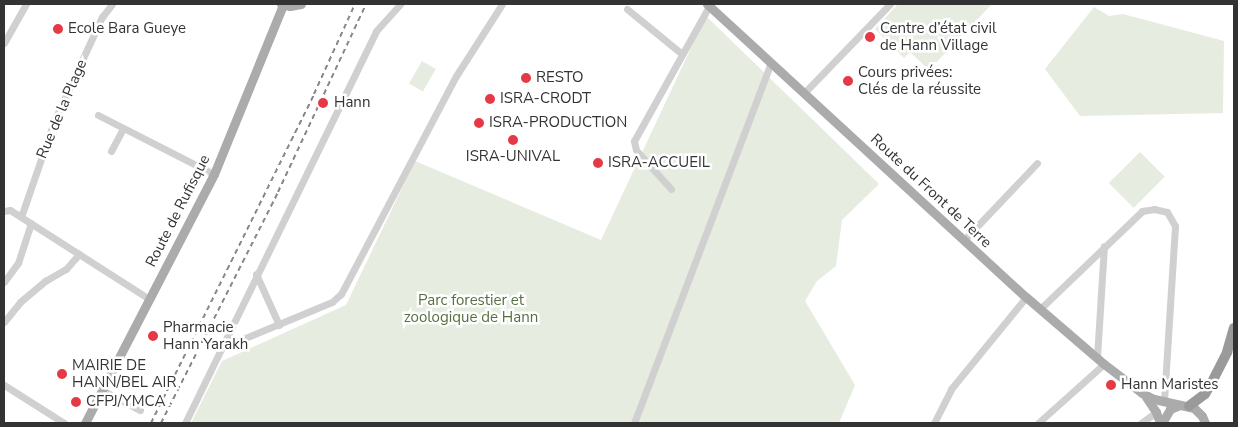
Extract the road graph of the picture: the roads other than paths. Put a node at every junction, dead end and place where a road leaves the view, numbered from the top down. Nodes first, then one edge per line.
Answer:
1 (26, 4) edge
2 (112, 4) edge
3 (282, 4) edge
4 (301, 4) edge
5 (400, 4) edge
6 (502, 4) edge
7 (890, 4) edge
8 (708, 5) edge
9 (627, 10) dead end
10 (4, 43) edge
11 (682, 54) junction
12 (771, 63) junction
13 (804, 93) junction
14 (98, 115) dead end
15 (123, 128) junction
16 (111, 151) dead end
17 (1037, 163) dead end
18 (214, 174) junction
19 (671, 189) dead end
20 (4, 212) edge
21 (21, 218) junction
22 (30, 223) junction
23 (964, 240) junction
24 (1104, 246) junction
25 (79, 254) junction
26 (256, 274) junction
27 (4, 282) edge
28 (1026, 297) junction
29 (148, 299) junction
30 (1041, 308) junction
31 (4, 322) edge
32 (279, 324) junction
33 (1234, 328) edge
34 (221, 348) junction
35 (1097, 357) junction
36 (1104, 364) junction
37 (4, 385) edge
38 (102, 390) junction
39 (1142, 393) junction
40 (1164, 402) junction
41 (1186, 405) junction
42 (140, 410) dead end
43 (1156, 412) junction
44 (64, 423) edge
45 (85, 423) edge
46 (185, 423) edge
47 (634, 423) edge
48 (934, 423) edge
49 (1038, 423) edge
50 (1142, 423) edge
51 (1161, 423) edge
52 (1205, 423) edge

1 - 10 street
2 - 21 street, Rue de la Plage
3 - 4 main road, Route de Rufisque
3 - 18 main road, Route de Rufisque
5 - 26 street
6 - 32 street
7 - 13 street
8 - 11 street
8 - 12 main road, Route du Front de Terre
9 - 11 street
11 - 19 street
12 - 13 main road, Route du Front de Terre
12 - 47 street
13 - 23 main road, Route du Front de Terre
14 - 15 street
15 - 16 street
15 - 18 street
17 - 23 street
18 - 29 main road, Route de Rufisque
20 - 21 street
21 - 22 street
22 - 25 street
22 - 27 street
23 - 28 main road, Route du Front de Terre
24 - 30 street
24 - 35 street
24 - 40 street
25 - 29 street
25 - 31 street
26 - 32 street
26 - 34 street
28 - 30 main road, Route du Front de Terre
28 - 48 street
29 - 38 main road, Route de Rufisque
30 - 35 main road, Route du Front de Terre
32 - 34 street
33 - 41 highway
34 - 46 street
35 - 36 main road, Route du Front de Terre
36 - 39 main road, Route du Front de Terre
36 - 49 street
37 - 44 street
38 - 42 street
38 - 45 main road, Route de Rufisque
39 - 40 main road
39 - 43 main road
40 - 41 main road
41 - 51 main road
41 - 52 main road
43 - 50 street
43 - 51 main road

